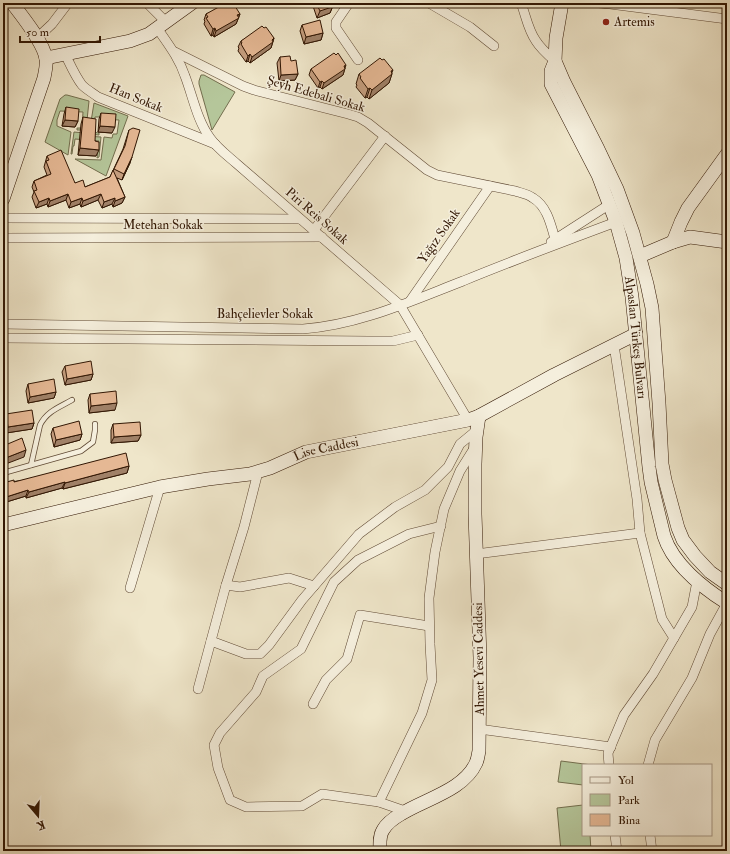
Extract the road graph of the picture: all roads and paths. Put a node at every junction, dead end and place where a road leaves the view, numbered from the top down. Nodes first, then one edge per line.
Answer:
1 (12, 3) edge
2 (147, 3) edge
3 (192, 3) edge
4 (349, 3) edge
5 (429, 3) edge
6 (521, 3) edge
7 (562, 3) edge
8 (599, 3) edge
9 (62, 5) edge
10 (727, 19) edge
11 (162, 25) junction
12 (36, 38) junction
13 (494, 46) dead end
14 (175, 52) junction
15 (65, 54) junction
16 (46, 58) junction
17 (358, 60) dead end
18 (555, 61) junction
19 (385, 136) junction
20 (215, 144) junction
21 (727, 154) edge
22 (490, 186) junction
23 (3, 199) edge
24 (610, 204) junction
25 (3, 218) edge
26 (300, 219) junction
27 (616, 222) junction
28 (314, 230) junction
29 (322, 237) junction
30 (3, 238) edge
31 (555, 239) junction
32 (673, 242) junction
33 (727, 242) edge
34 (538, 251) junction
35 (640, 256) junction
36 (410, 301) junction
37 (400, 305) junction
38 (3, 324) edge
39 (636, 334) junction
40 (418, 335) junction
41 (3, 338) edge
42 (614, 345) junction
43 (72, 400) dead end
44 (474, 418) junction
45 (95, 424) dead end
46 (477, 430) junction
47 (475, 447) junction
48 (31, 465) junction
49 (258, 472) junction
50 (3, 473) edge
51 (160, 487) junction
52 (3, 525) edge
53 (441, 526) junction
54 (640, 533) junction
55 (476, 554) junction
56 (697, 581) junction
57 (727, 584) edge
58 (226, 585) junction
59 (314, 586) junction
60 (130, 588) dead end
61 (727, 603) edge
62 (430, 626) junction
63 (674, 638) junction
64 (211, 641) junction
65 (198, 689) dead end
66 (313, 704) dead end
67 (479, 729) junction
68 (611, 747) junction
69 (609, 764) edge
70 (648, 764) edge
71 (379, 802) junction
72 (405, 811) junction
73 (615, 836) edge
74 (650, 836) edge
75 (380, 851) edge
76 (617, 851) edge
77 (652, 851) edge

1 - 12 street
2 - 11 street, Piri Reis Sokak
3 - 11 street
4 - 17 street
5 - 13 street
6 - 18 street
7 - 18 street, Alpaslan Türkeş Bulvarı
8 - 10 street
9 - 12 street
11 - 14 street, Piri Reis Sokak
11 - 15 street
12 - 16 street
14 - 19 street, Şeyh Edebali Sokak
14 - 20 street, Piri Reis Sokak
15 - 16 street
15 - 20 street, Han Sokak
16 - 23 street
18 - 24 street, Alpaslan Türkeş Bulvarı
18 - 35 street, Alpaslan Türkeş Bulvarı
19 - 22 street, Şeyh Edebali Sokak
19 - 28 street
20 - 26 street, Piri Reis Sokak
21 - 32 street
22 - 31 street, Şeyh Edebali Sokak
22 - 36 street, Yağız Sokak
24 - 27 street, Alpaslan Türkeş Bulvarı
24 - 31 street
25 - 26 street
26 - 28 street, Piri Reis Sokak
27 - 34 street
27 - 39 street, Alpaslan Türkeş Bulvarı
28 - 29 street, Piri Reis Sokak
29 - 30 street, Metehan Sokak
29 - 37 street, Piri Reis Sokak
31 - 34 street
32 - 33 street
32 - 35 street
34 - 36 street, Bahçelievler Sokak
35 - 57 street, Alpaslan Türkeş Bulvarı
36 - 37 street, Bahçelievler Sokak
37 - 38 street, Bahçelievler Sokak
37 - 40 street, Piri Reis Sokak
39 - 42 street, Lise Caddesi
39 - 56 street, Alpaslan Türkeş Bulvarı
40 - 41 street
40 - 44 street, Piri Reis Sokak
42 - 44 street, Lise Caddesi
42 - 54 street
43 - 48 lane
44 - 46 street, Ahmet Yesevi Caddesi
44 - 49 street, Lise Caddesi
45 - 48 lane
46 - 47 street, Ahmet Yesevi Caddesi
46 - 59 street
47 - 53 street
47 - 55 street, Ahmet Yesevi Caddesi
48 - 50 lane
49 - 51 street, Lise Caddesi
49 - 58 street
51 - 52 street, Lise Caddesi
51 - 60 street
53 - 62 street
53 - 71 street
54 - 55 street
54 - 63 street
55 - 67 street, Ahmet Yesevi Caddesi
56 - 61 street, Alpaslan Türkeş Bulvarı
56 - 63 street
58 - 59 street
58 - 64 street
59 - 64 street
61 - 70 street
62 - 66 street
62 - 71 street
63 - 68 street
64 - 65 street
67 - 68 street
67 - 72 street, Ahmet Yesevi Caddesi
68 - 69 street
71 - 72 street
72 - 75 street, Ahmet Yesevi Caddesi
73 - 76 street
74 - 77 street

